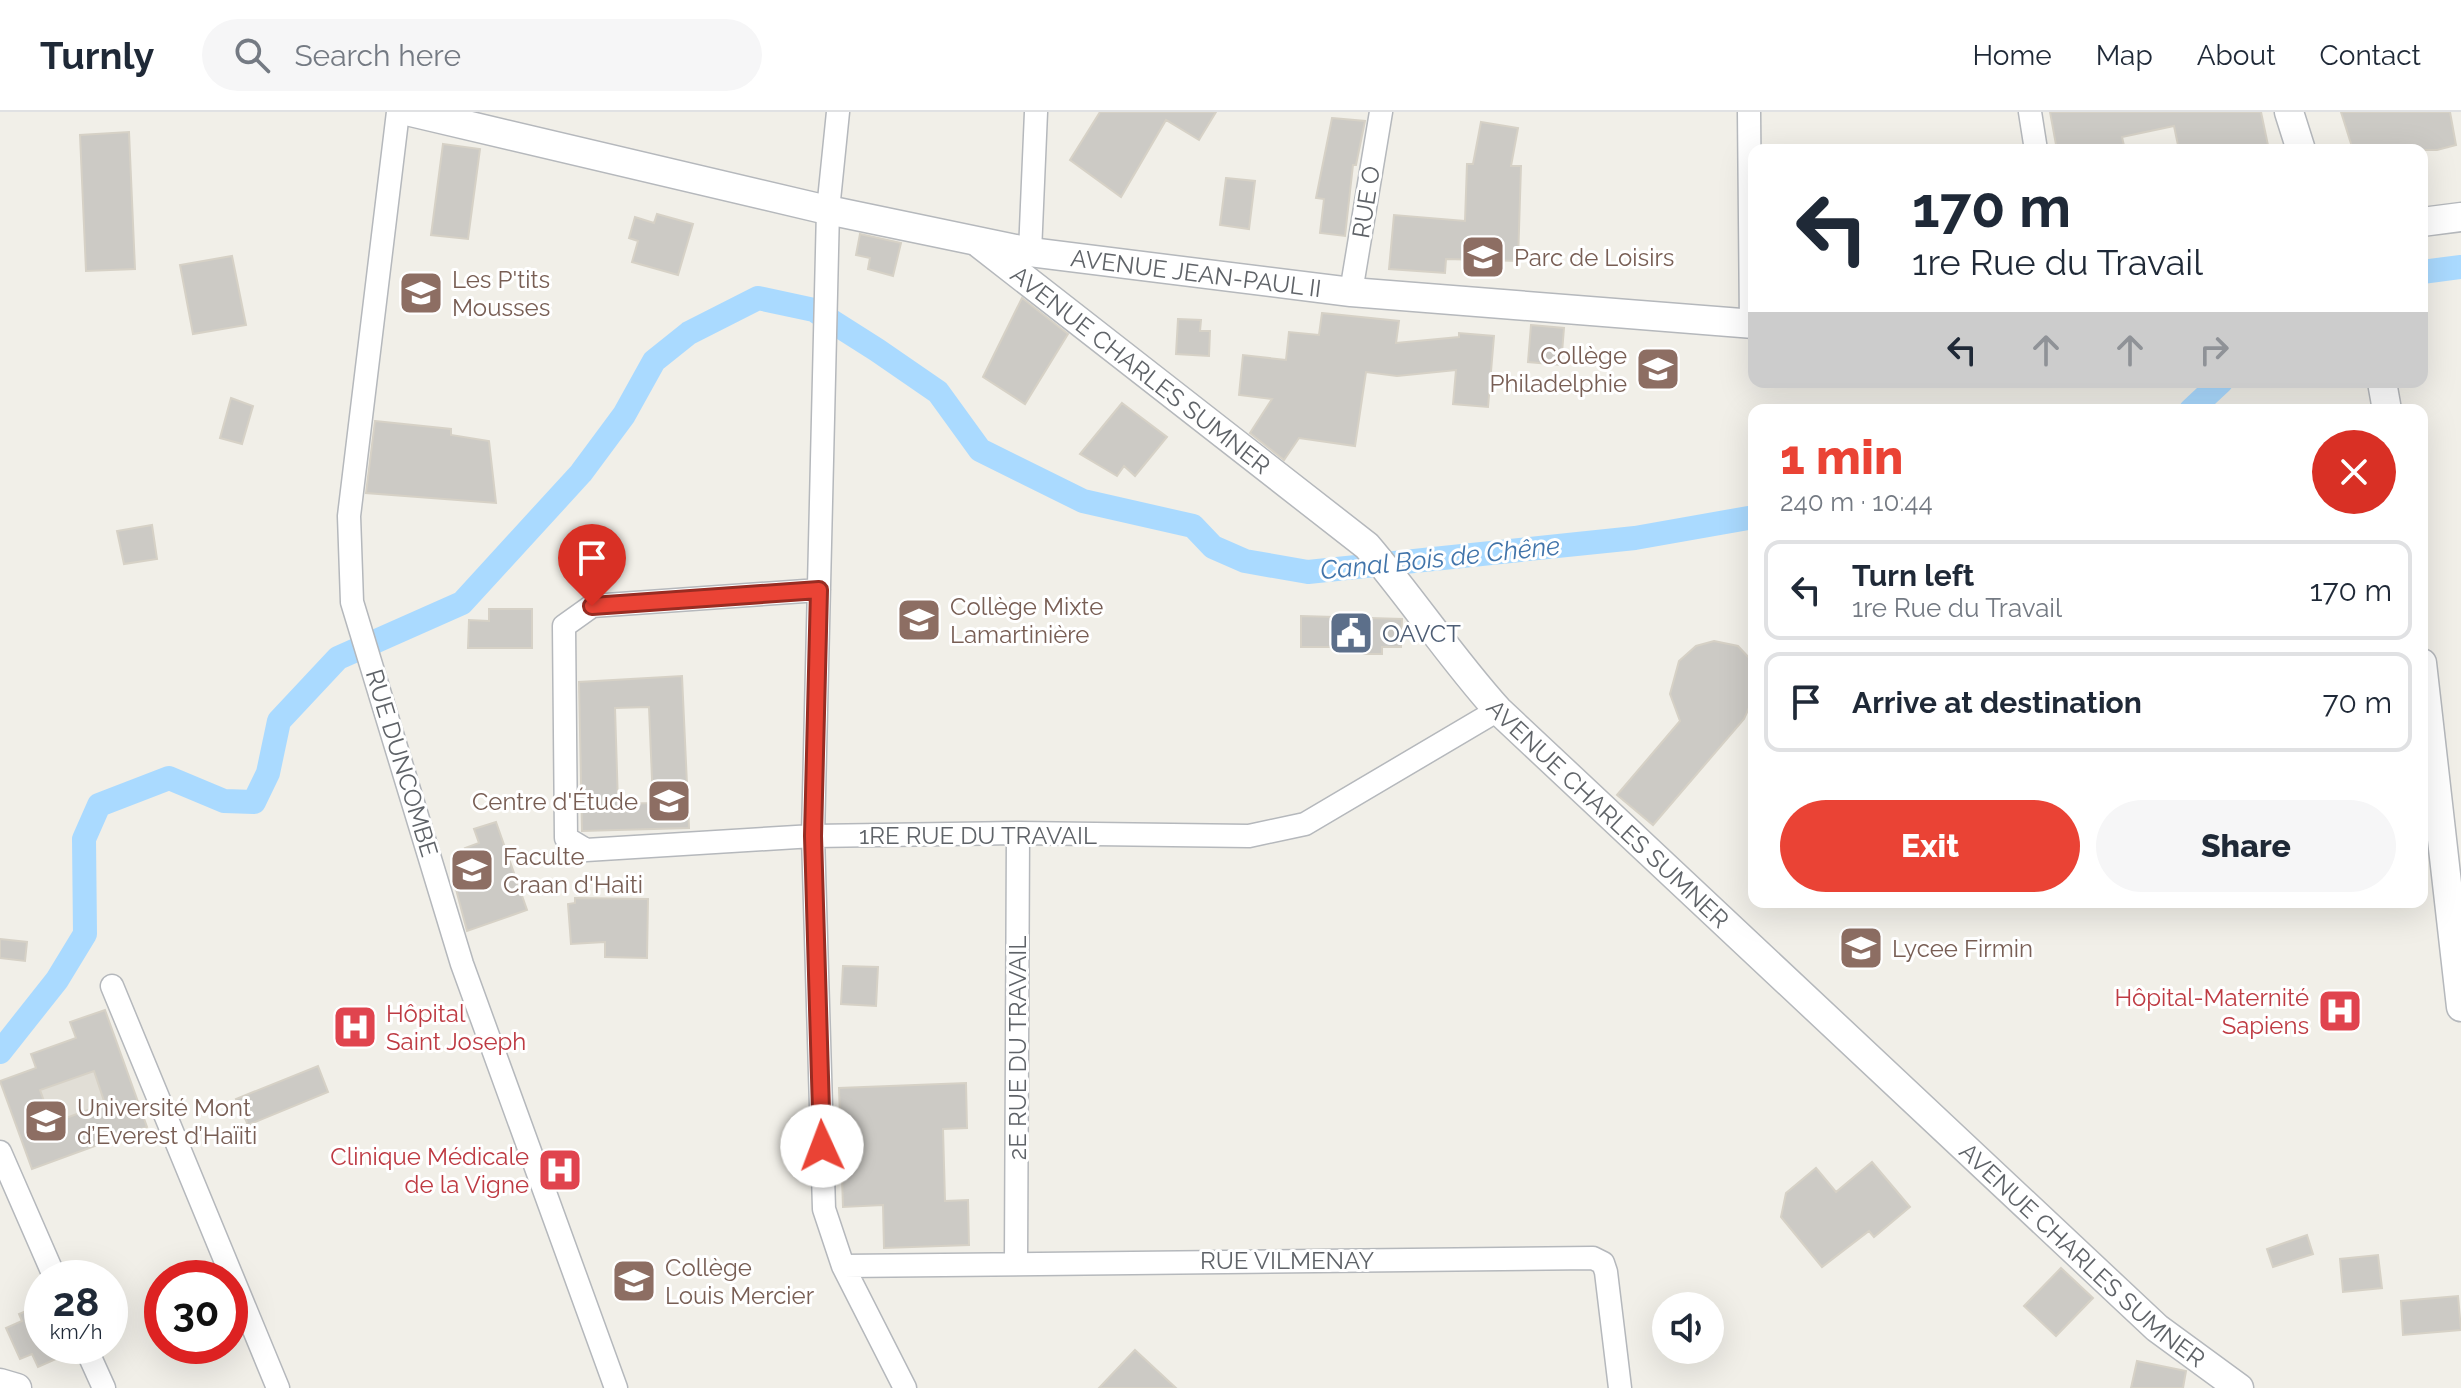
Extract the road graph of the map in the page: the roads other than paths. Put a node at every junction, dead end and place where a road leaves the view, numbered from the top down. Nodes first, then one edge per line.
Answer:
1 (398, 112) edge
2 (411, 112) edge
3 (838, 112) edge
4 (1036, 112) edge
5 (1381, 112) edge
6 (1749, 112) edge
7 (2030, 112) edge
8 (2289, 112) edge
9 (1750, 144) edge
10 (2035, 144) edge
11 (2299, 144) edge
12 (828, 210) junction
13 (2461, 217) edge
14 (2428, 221) edge
15 (980, 244) junction
16 (1030, 252) junction
17 (1030, 283) junction
18 (1351, 292) junction
19 (1748, 324) edge
20 (819, 590) junction
21 (1498, 710) junction
22 (2428, 716) edge
23 (1018, 833) junction
24 (813, 836) junction
25 (112, 986) dead end
26 (2461, 1007) edge
27 (0, 1152) edge
28 (47, 1260) edge
29 (1016, 1262) junction
30 (843, 1266) junction
31 (93, 1364) edge
32 (0, 1383) edge
33 (17, 1388) edge
34 (104, 1388) edge
35 (278, 1388) edge
36 (616, 1388) edge
37 (905, 1388) edge
38 (1620, 1388) edge
39 (2239, 1388) edge

1 - 36 street, RUE DUNCOMBE
2 - 12 street, AVENUE JEAN-PAUL II
3 - 12 street
4 - 16 street
5 - 18 street, RUE O
6 - 9 street
7 - 10 street
8 - 11 street
12 - 15 street, AVENUE JEAN-PAUL II
12 - 20 street
13 - 14 street
15 - 16 street, AVENUE JEAN-PAUL II
15 - 17 street, AVENUE CHARLES SUMNER
16 - 17 street
16 - 18 street, AVENUE JEAN-PAUL II
17 - 21 street, AVENUE CHARLES SUMNER
18 - 19 street, AVENUE JEAN-PAUL II
20 - 24 street
20 - 24 street, 1RE RUE DU TRAVAIL
21 - 23 street, 1RE RUE DU TRAVAIL
21 - 39 street, AVENUE CHARLES SUMNER
22 - 26 street
23 - 24 street, 1RE RUE DU TRAVAIL
23 - 29 street, 2E RUE DU TRAVAIL
24 - 30 street
25 - 35 street
27 - 28 street
29 - 30 street, RUE VILMENAY
29 - 38 street, RUE VILMENAY
30 - 37 street
31 - 34 street
32 - 33 street

